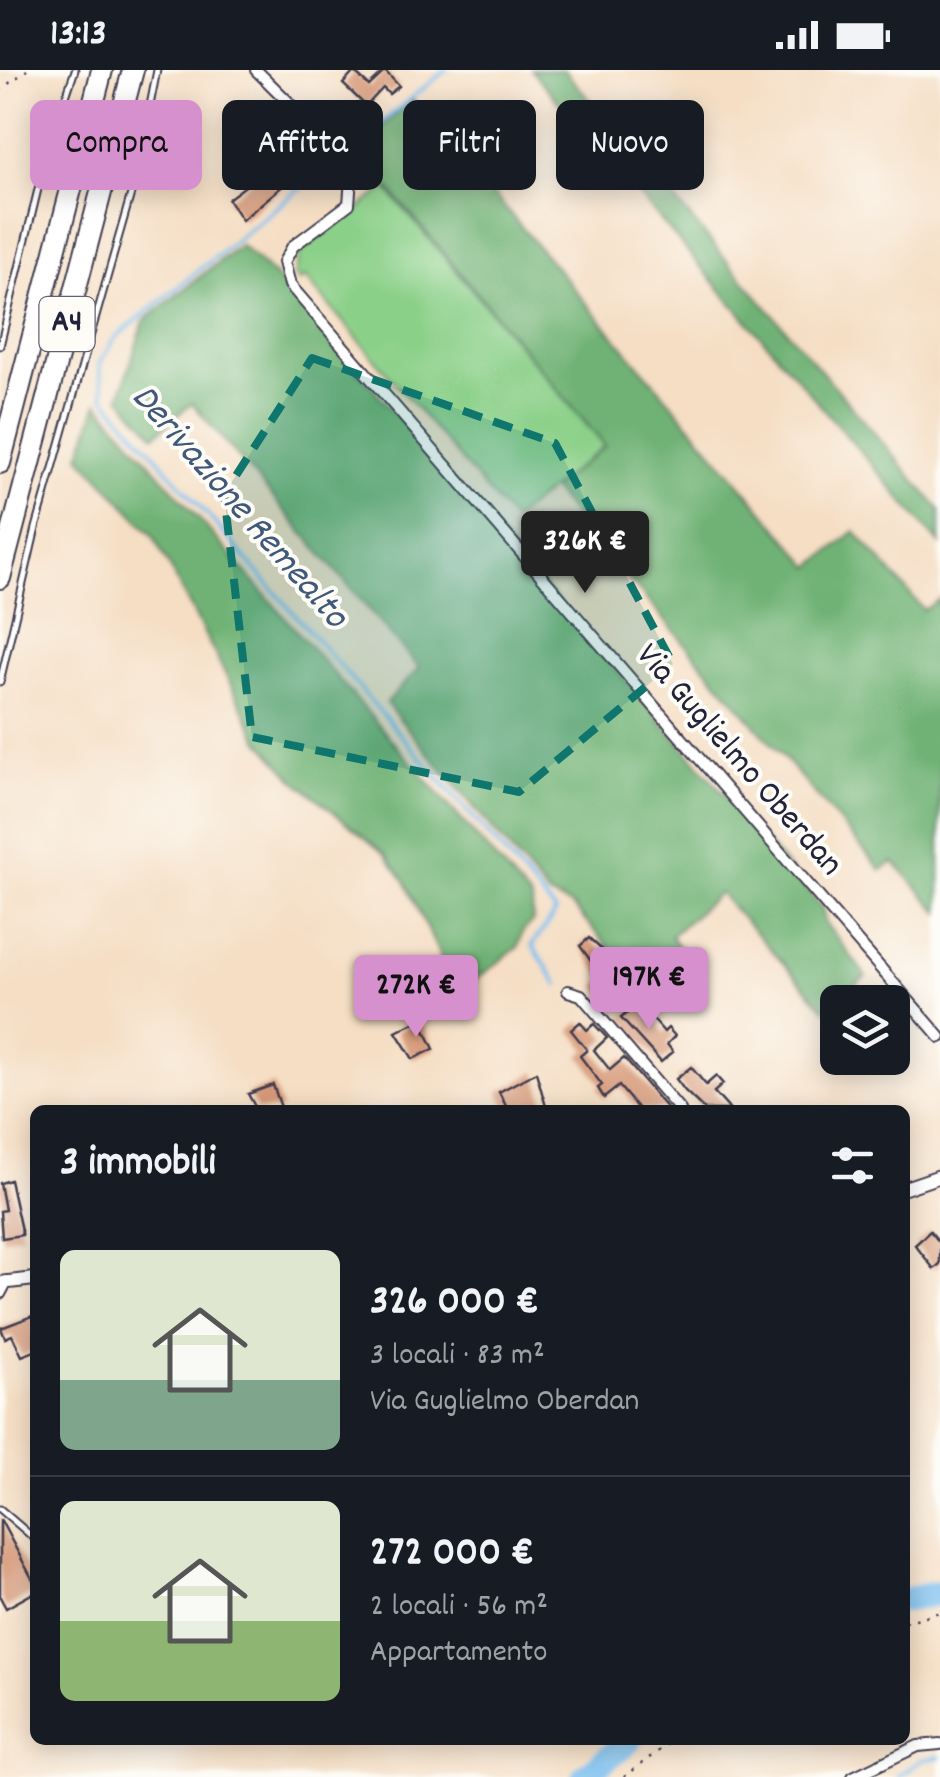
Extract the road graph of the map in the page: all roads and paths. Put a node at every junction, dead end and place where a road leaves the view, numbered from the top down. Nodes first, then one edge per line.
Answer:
1 (28, 70) edge
2 (76, 70) edge
3 (102, 70) edge
4 (133, 70) edge
5 (157, 70) edge
6 (256, 70) edge
7 (0, 90) edge
8 (0, 346) edge
9 (0, 463) edge
10 (0, 578) edge
11 (0, 682) edge
12 (568, 990) dead end
13 (940, 1037) edge
14 (676, 1105) edge
15 (940, 1176) edge
16 (910, 1186) edge
17 (30, 1279) edge
18 (4, 1282) edge
19 (0, 1294) edge
20 (0, 1510) edge
21 (30, 1535) edge
22 (940, 1612) edge
23 (910, 1621) edge
24 (940, 1744) edge
25 (666, 1745) edge
26 (624, 1777) edge
27 (853, 1777) edge

1 - 7 path
2 - 8 lane
3 - 9 highway, A4
4 - 10 highway, A4
5 - 11 lane
6 - 13 street, Via Guglielmo Oberdan
12 - 14 street
15 - 16 street
17 - 18 street
18 - 19 street
20 - 21 lane
22 - 23 path
24 - 27 street
25 - 26 path

